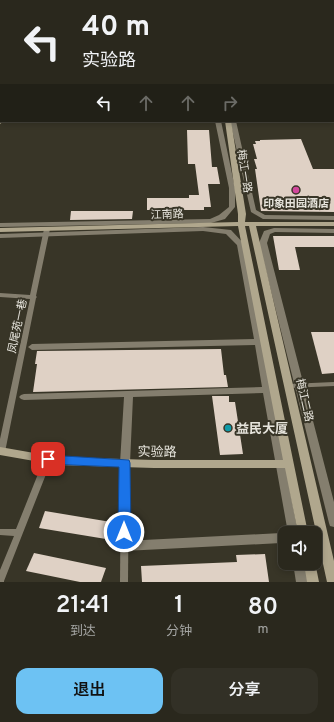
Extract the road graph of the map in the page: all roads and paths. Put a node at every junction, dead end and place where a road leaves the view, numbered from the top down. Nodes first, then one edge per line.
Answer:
1 (218, 122) edge
2 (228, 122) edge
3 (233, 122) edge
4 (334, 218) edge
5 (241, 223) junction
6 (252, 223) junction
7 (334, 224) edge
8 (0, 225) edge
9 (46, 229) junction
10 (0, 230) edge
11 (334, 231) edge
12 (0, 236) edge
13 (0, 295) edge
14 (34, 297) junction
15 (261, 342) dead end
16 (32, 347) dead end
17 (334, 384) edge
18 (289, 386) junction
19 (299, 386) junction
20 (270, 390) dead end
21 (129, 394) junction
22 (24, 397) dead end
23 (1, 451) edge
24 (48, 459) junction
25 (125, 463) junction
26 (290, 464) junction
27 (334, 523) edge
28 (293, 526) edge
29 (303, 526) edge
30 (0, 532) edge
31 (18, 533) junction
32 (278, 538) edge
33 (124, 546) junction
34 (300, 570) edge
35 (311, 570) edge
36 (0, 580) edge
37 (124, 582) edge
38 (302, 582) edge
39 (313, 582) edge
40 (333, 582) edge

1 - 8 street
2 - 5 main road, 梅江一路
3 - 4 street
5 - 6 main road, 江南路
5 - 9 main road, 江南路
5 - 26 main road
6 - 7 main road, 江南路
6 - 18 main road, 梅江二路
9 - 10 main road, 江南路
9 - 14 lane, 凤尾苑一巷
11 - 19 street
12 - 28 street
13 - 14 lane
14 - 23 lane, 凤尾苑一巷
15 - 16 street
17 - 19 lane
18 - 19 lane
18 - 40 main road, 梅江二路
19 - 27 street
20 - 21 street
21 - 22 street
21 - 25 street
23 - 24 main road, 实验路
24 - 25 main road, 实验路
24 - 31 lane
25 - 26 main road, 实验路
25 - 33 lane
26 - 29 main road
30 - 31 lane
31 - 36 lane
32 - 33 street
33 - 37 lane
34 - 38 street
35 - 39 main road

